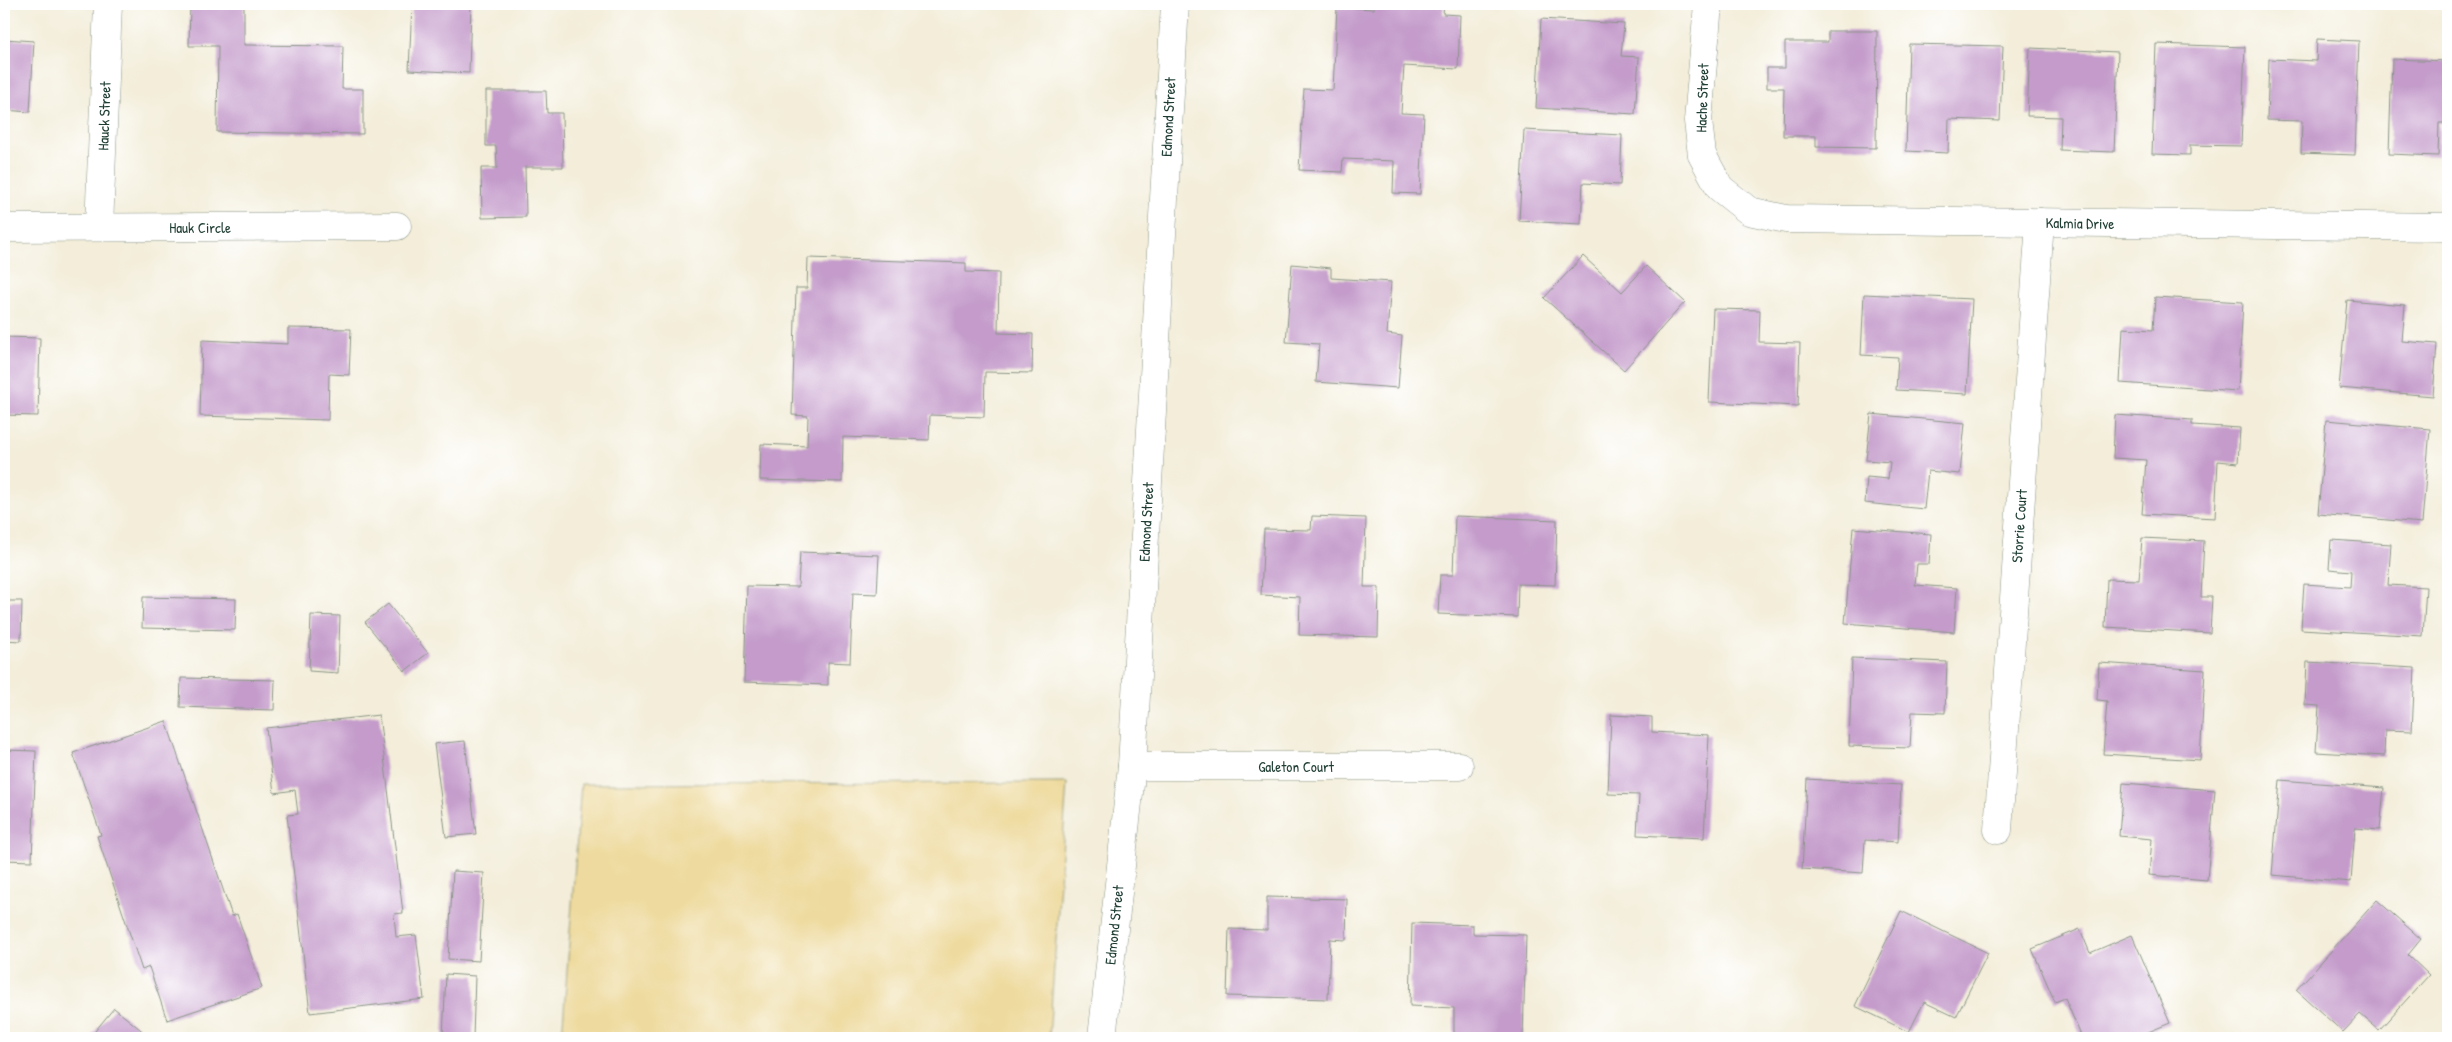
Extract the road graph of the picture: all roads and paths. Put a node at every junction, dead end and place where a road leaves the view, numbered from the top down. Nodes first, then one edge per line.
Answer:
1 (108, 4) edge
2 (1175, 4) edge
3 (1708, 4) edge
4 (1720, 188) joint
5 (2040, 222) junction
6 (397, 226) dead end
7 (2448, 227) edge
8 (4, 228) edge
9 (99, 228) junction
10 (1132, 766) junction
11 (1460, 766) dead end
12 (1998, 830) dead end
13 (1102, 1038) edge

1 - 9 street, Hauck Street
2 - 10 street, Edmond Street
3 - 4 street, Hache Street
4 - 5 street, Kalmia Drive
5 - 7 street, Kalmia Drive
5 - 12 street, Storrie Court
6 - 9 street, Hauk Circle
8 - 9 street, Hauk Circle
10 - 11 street, Galeton Court
10 - 13 street, Edmond Street

